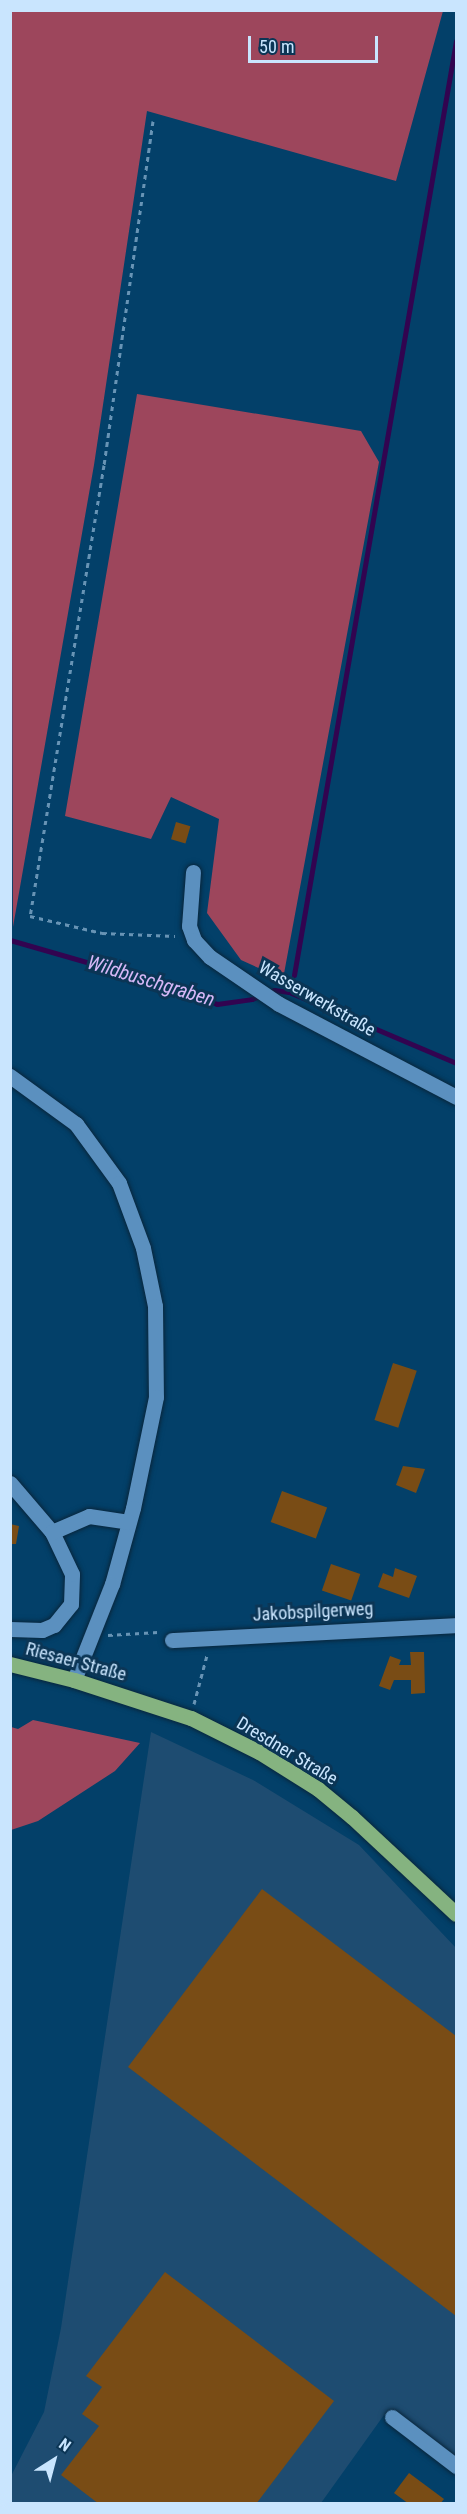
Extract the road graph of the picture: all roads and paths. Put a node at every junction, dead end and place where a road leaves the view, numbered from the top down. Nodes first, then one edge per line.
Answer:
1 (153, 121) dead end
2 (193, 872) dead end
3 (194, 940) junction
4 (10, 1076) edge
5 (456, 1097) edge
6 (10, 1483) edge
7 (129, 1522) junction
8 (52, 1532) junction
9 (456, 1625) edge
10 (10, 1629) edge
11 (92, 1635) junction
12 (212, 1636) junction
13 (172, 1640) joint
14 (10, 1665) edge
15 (74, 1680) junction
16 (132, 1698) joint
17 (191, 1718) junction
18 (456, 1914) edge
19 (392, 2417) dead end
20 (456, 2466) edge

1 - 3 path
2 - 3 street
3 - 5 street, Wasserwerkstraße
4 - 7 street
6 - 8 street
7 - 8 street
7 - 11 street
8 - 10 street
9 - 12 street, Jakobspilgerweg
11 - 13 path
11 - 15 street
12 - 13 street, Jakobspilgerweg
12 - 17 path
14 - 15 main road, Riesaer Straße
15 - 16 main road, Riesaer Straße
16 - 17 main road, Dresdner Straße
17 - 18 main road, Dresdner Straße
19 - 20 street

